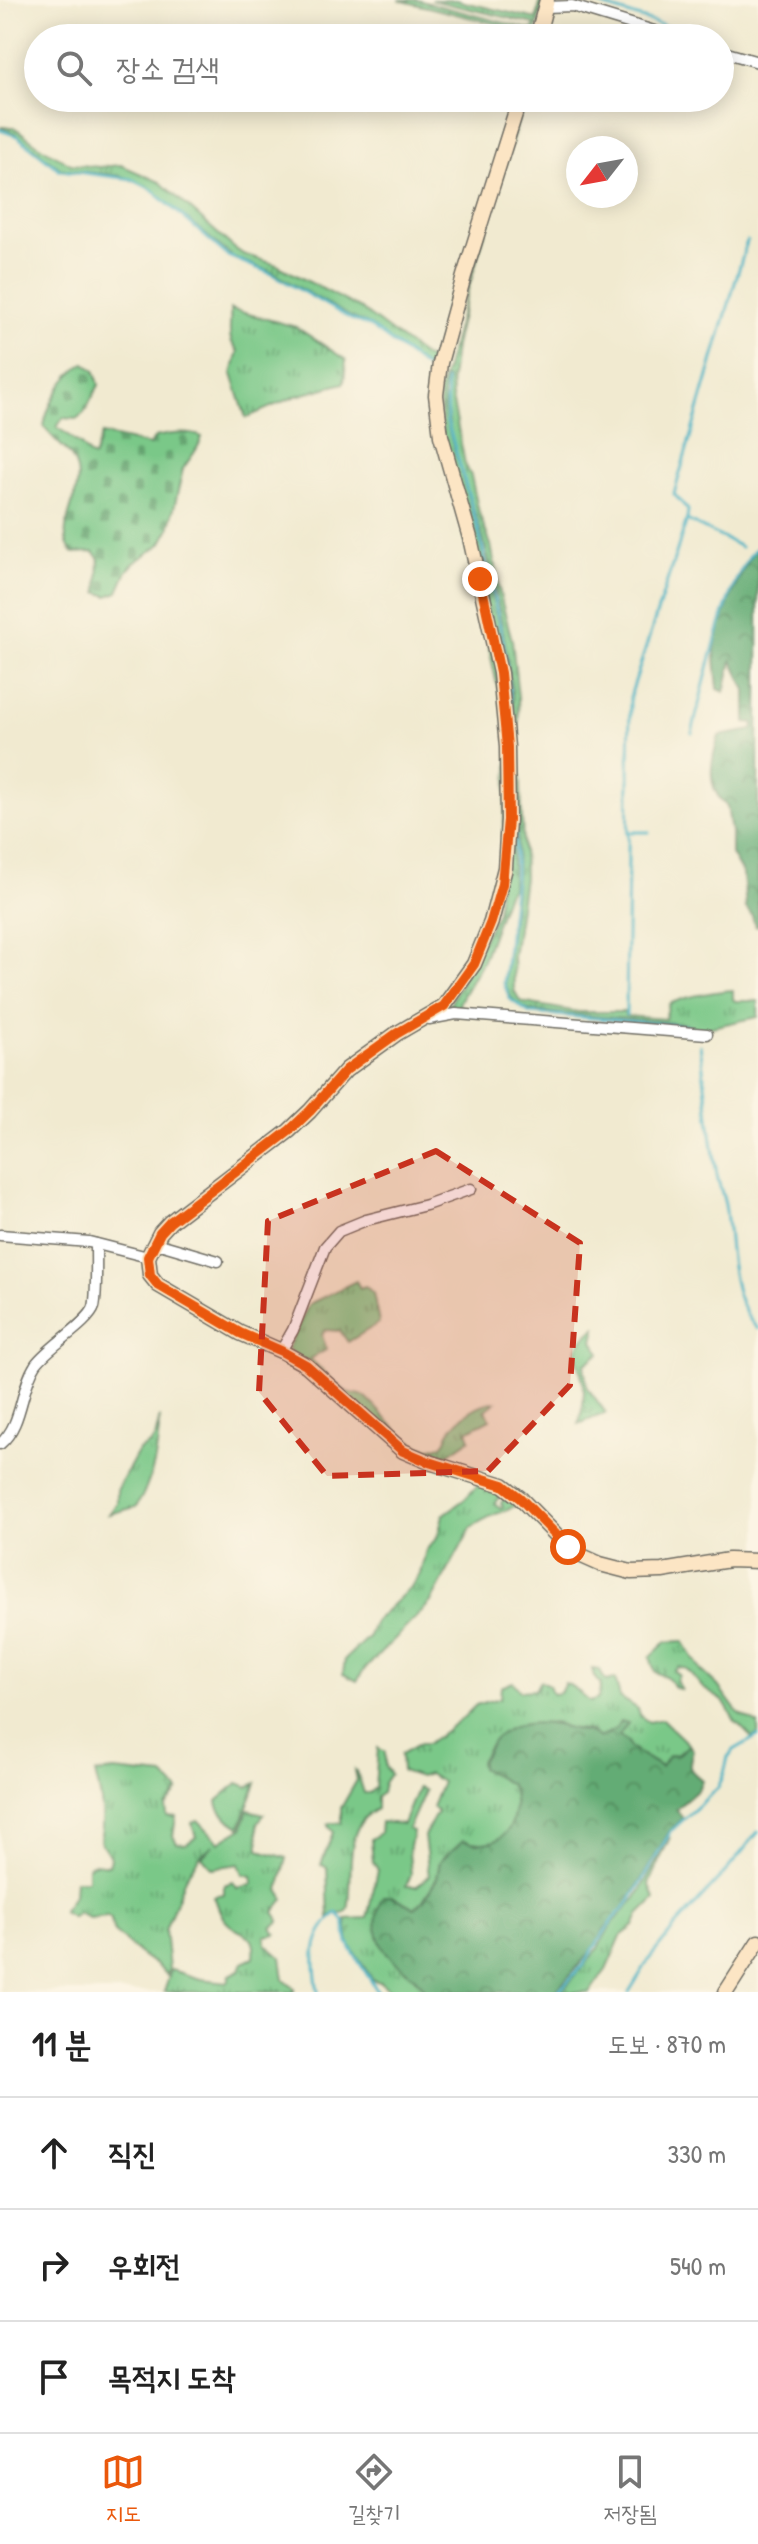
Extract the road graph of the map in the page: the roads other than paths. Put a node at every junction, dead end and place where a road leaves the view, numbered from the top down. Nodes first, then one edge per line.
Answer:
1 (547, 4) edge
2 (541, 24) edge
3 (631, 24) edge
4 (734, 55) edge
5 (758, 62) edge
6 (516, 112) edge
7 (423, 1020) junction
8 (707, 1034) dead end
9 (471, 1189) dead end
10 (0, 1235) edge
11 (96, 1244) junction
12 (150, 1251) junction
13 (218, 1261) dead end
14 (281, 1351) junction
15 (0, 1444) edge
16 (758, 1561) edge
17 (758, 1942) edge
18 (726, 1992) edge

1 - 2 street
1 - 3 street
4 - 5 street
6 - 7 street
7 - 8 street
7 - 12 street
9 - 14 street
10 - 11 street
11 - 12 street
11 - 15 street
12 - 13 street
12 - 14 street
14 - 16 street
17 - 18 street

